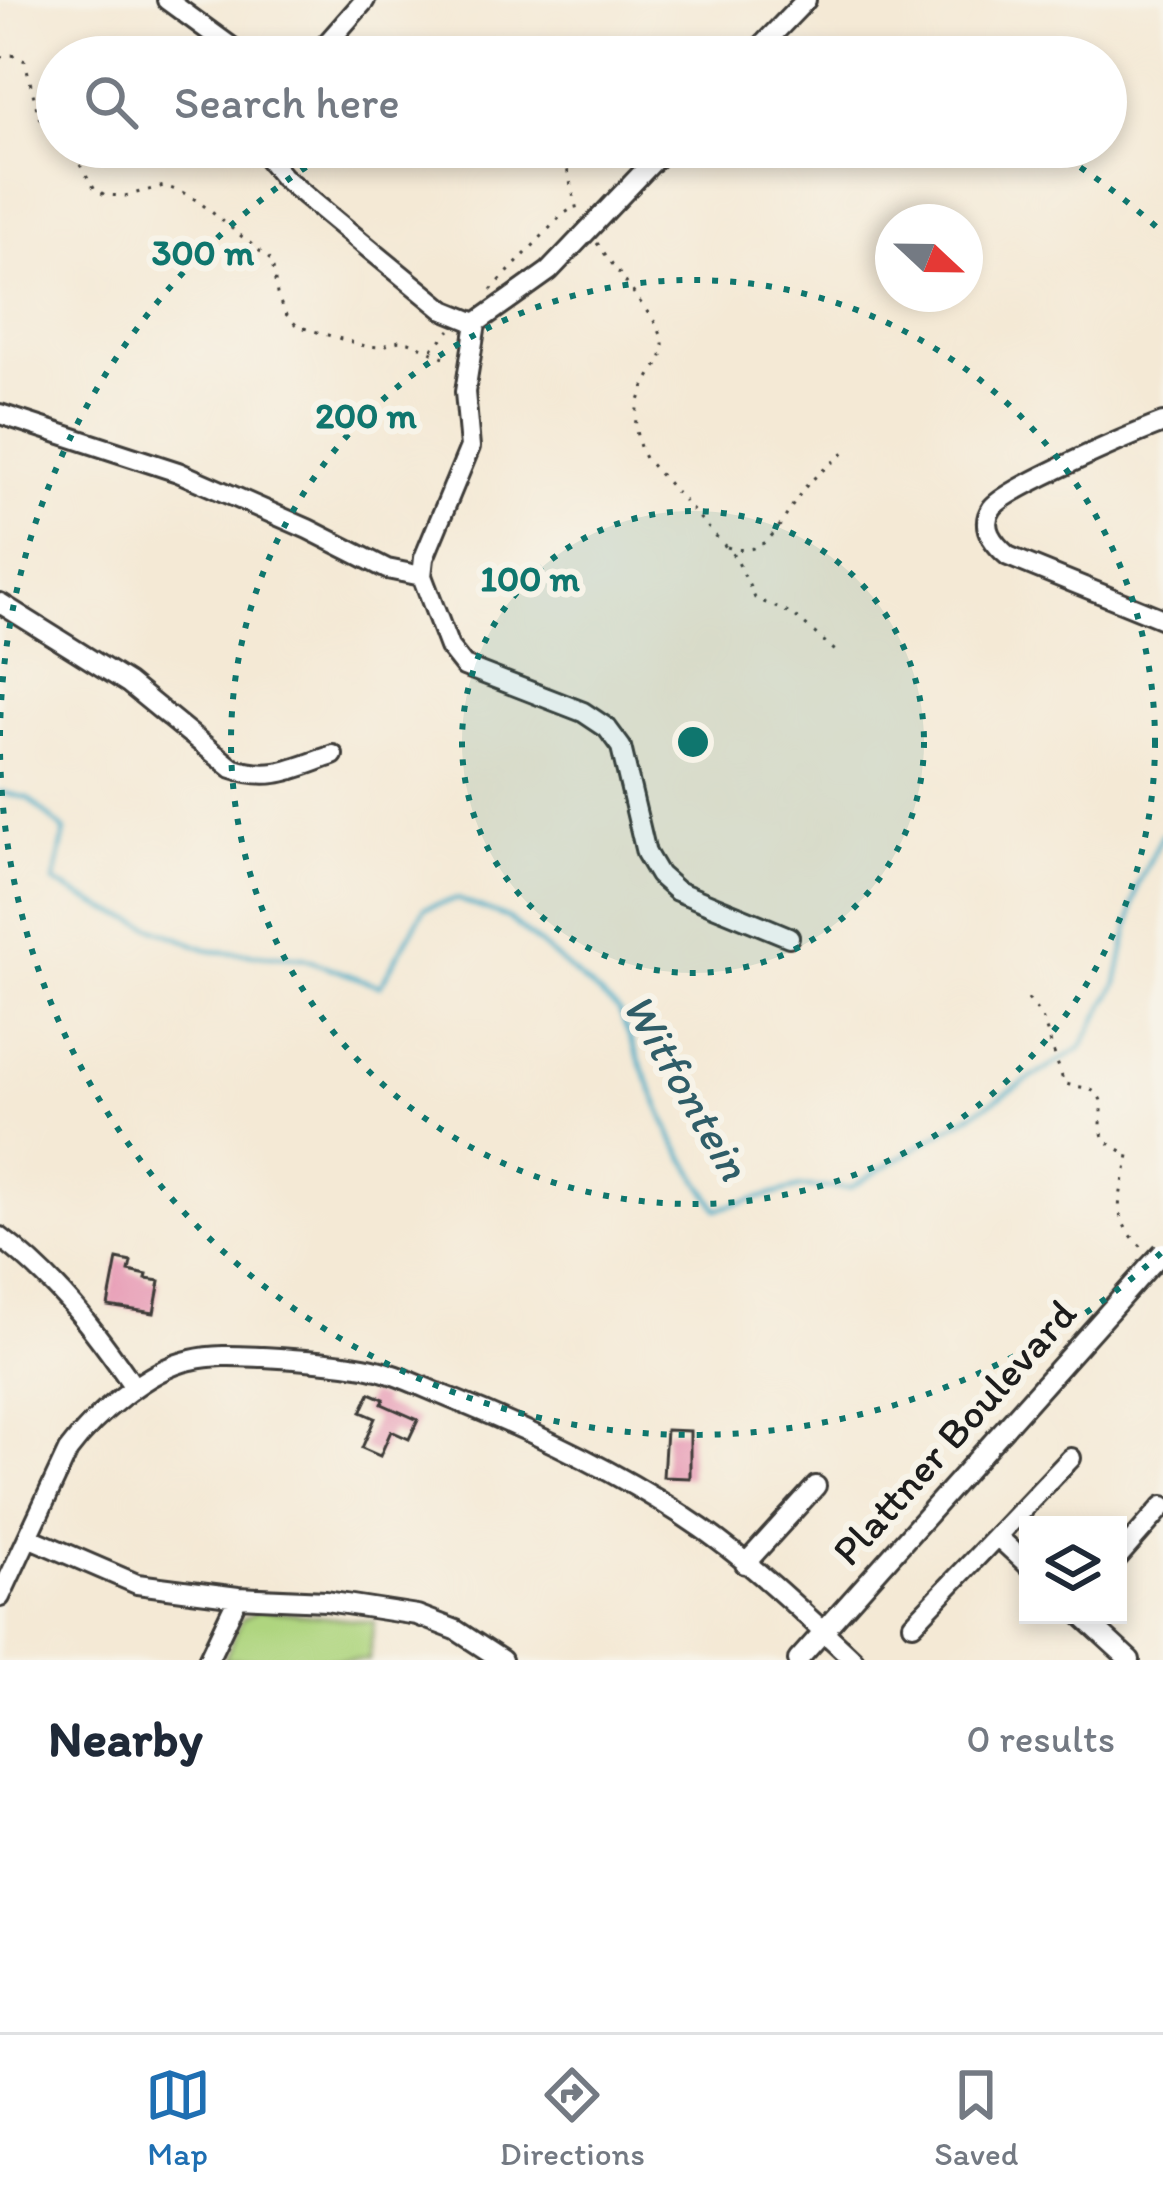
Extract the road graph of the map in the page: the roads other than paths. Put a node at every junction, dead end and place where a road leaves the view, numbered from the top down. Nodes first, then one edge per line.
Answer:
1 (365, 0) edge
2 (806, 0) edge
3 (172, 1) edge
4 (217, 36) edge
5 (333, 36) edge
6 (771, 36) edge
7 (276, 168) edge
8 (648, 168) edge
9 (469, 320) junction
10 (0, 414) edge
11 (1163, 423) edge
12 (422, 577) junction
13 (0, 603) edge
14 (1163, 619) edge
15 (333, 755) dead end
16 (789, 937) dead end
17 (0, 1237) edge
18 (1154, 1259) edge
19 (134, 1387) junction
20 (1071, 1458) dead end
21 (816, 1486) dead end
22 (1163, 1506) edge
23 (28, 1537) junction
24 (998, 1537) junction
25 (1127, 1547) edge
26 (1019, 1557) edge
27 (745, 1564) junction
28 (0, 1597) edge
29 (238, 1597) junction
30 (913, 1624) dead end
31 (1091, 1624) edge
32 (824, 1632) junction
33 (208, 1660) edge
34 (502, 1660) edge
35 (798, 1660) edge
36 (854, 1660) edge
37 (1130, 1660) edge

1 - 5 street
2 - 6 street
3 - 4 street
7 - 9 street
8 - 9 street
9 - 12 street
10 - 12 street
11 - 14 street
12 - 16 street
13 - 15 street
17 - 19 street
18 - 32 street, Plattner Boulevard
19 - 23 street
19 - 27 street
20 - 24 street
21 - 27 street
22 - 25 street
23 - 28 street
23 - 29 street
24 - 26 street
24 - 30 street
27 - 32 street
29 - 33 street
29 - 34 street
31 - 37 street
32 - 35 street, Plattner Boulevard
32 - 36 street

